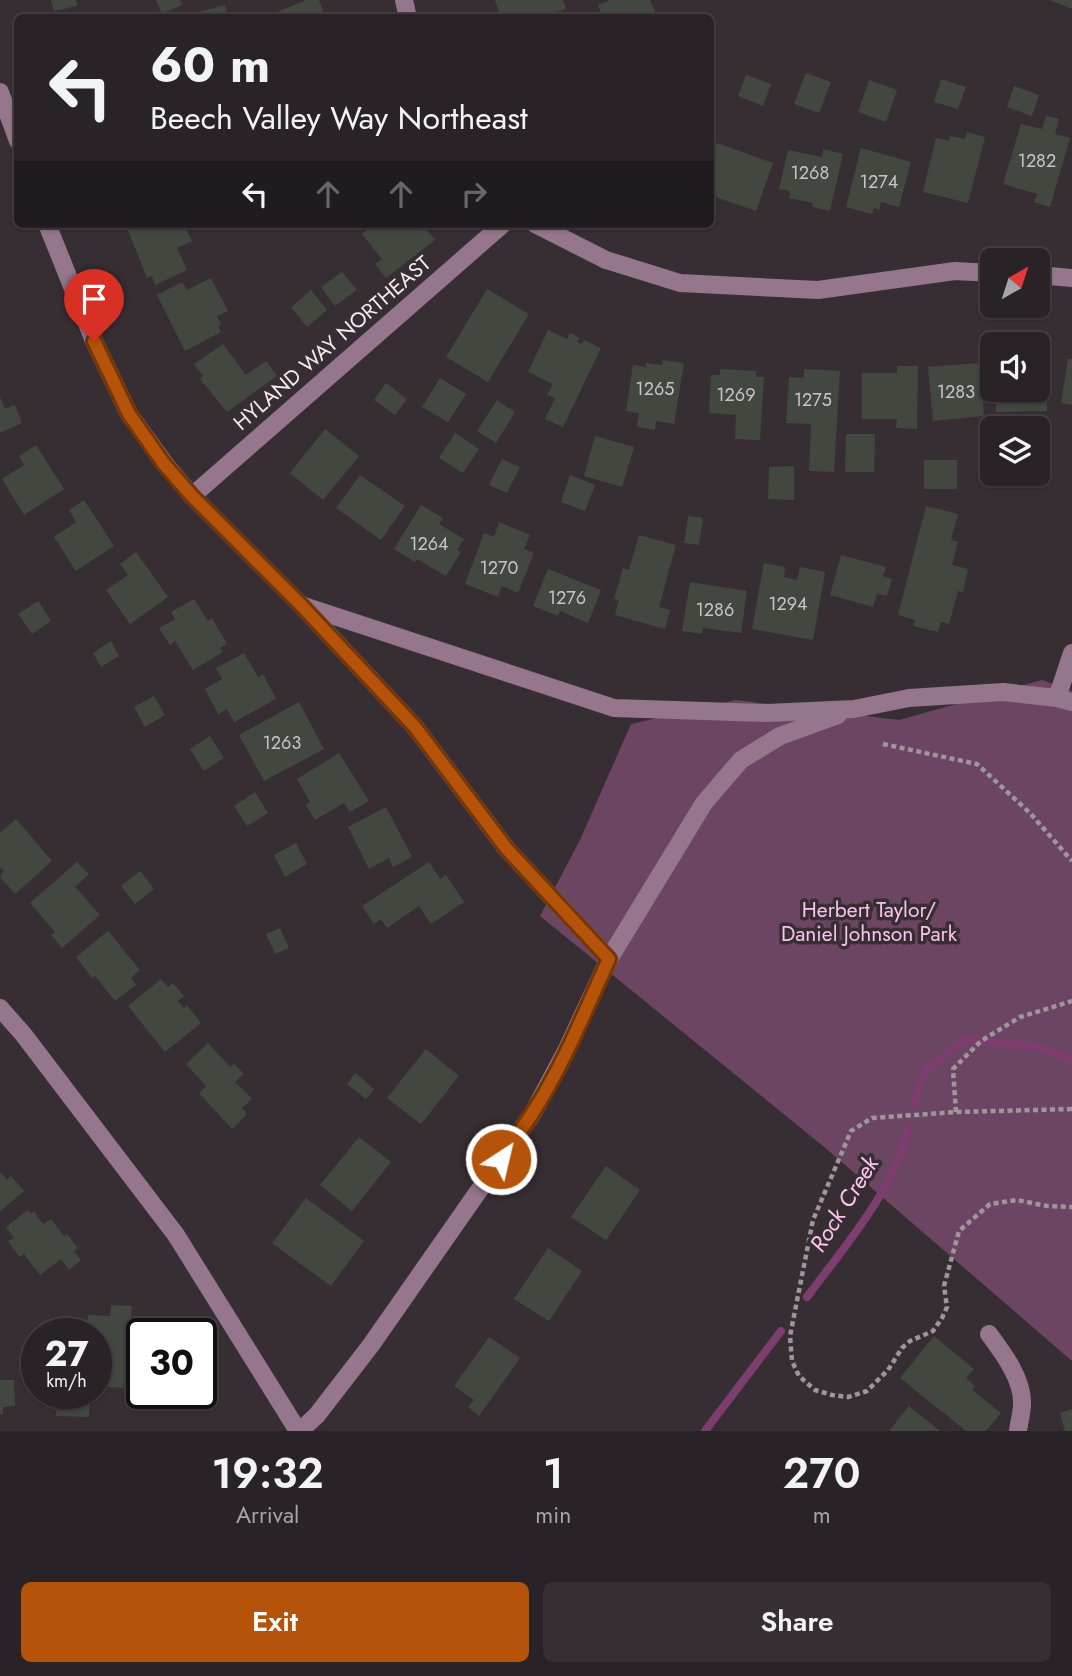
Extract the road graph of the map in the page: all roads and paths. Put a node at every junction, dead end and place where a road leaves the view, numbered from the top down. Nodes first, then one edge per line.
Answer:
1 (0, 92) edge
2 (14, 130) edge
3 (49, 228) edge
4 (498, 228) edge
5 (543, 228) edge
6 (980, 272) edge
7 (1050, 276) edge
8 (1072, 278) edge
9 (192, 496) junction
10 (301, 605) junction
11 (1072, 653) edge
12 (1065, 700) edge
13 (854, 709) junction
14 (883, 744) dead end
15 (1072, 861) edge
16 (609, 959) junction
17 (1072, 1001) edge
18 (0, 1007) edge
19 (1072, 1109) edge
20 (956, 1112) junction
21 (1072, 1207) edge
22 (989, 1334) dead end
23 (299, 1431) edge
24 (1018, 1431) edge

1 - 2 street
3 - 9 street
4 - 9 street, HYLAND WAY NORTHEAST
5 - 6 street
7 - 8 street
9 - 10 street
10 - 13 street
10 - 16 street
11 - 12 street
12 - 13 street
13 - 16 street
14 - 15 path
16 - 23 street
17 - 20 path
18 - 23 street
19 - 20 path
20 - 21 path
22 - 24 street

